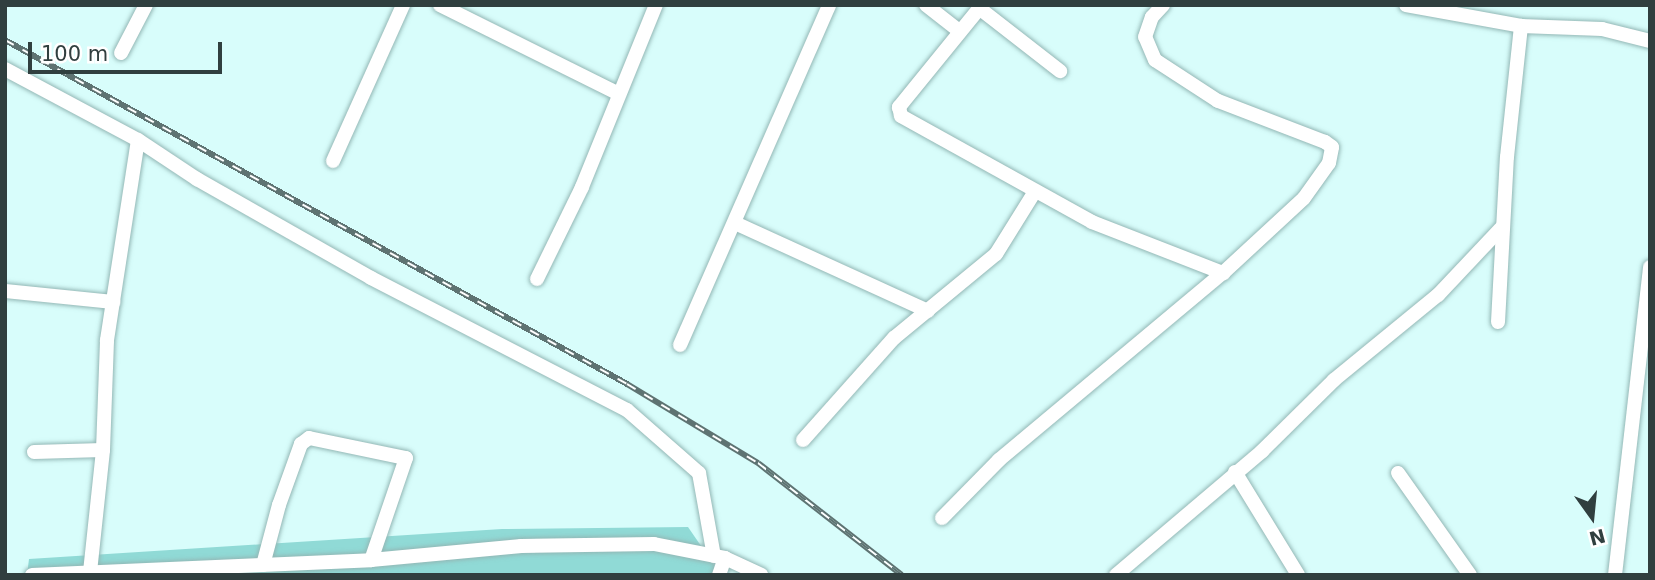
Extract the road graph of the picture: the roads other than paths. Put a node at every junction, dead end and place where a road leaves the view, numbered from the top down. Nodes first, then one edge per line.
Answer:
1 (146, 5) edge
2 (403, 5) edge
3 (440, 5) edge
4 (656, 5) edge
5 (829, 5) edge
6 (926, 5) edge
7 (1163, 5) edge
8 (1406, 5) edge
9 (980, 7) edge
10 (1521, 26) junction
11 (958, 30) junction
12 (1650, 41) edge
13 (121, 53) dead end
14 (5, 69) edge
15 (1060, 71) dead end
16 (617, 93) junction
17 (138, 140) junction
18 (333, 161) dead end
19 (1034, 193) junction
20 (735, 223) junction
21 (1502, 227) junction
22 (1650, 267) edge
23 (1223, 272) junction
24 (537, 279) dead end
25 (5, 291) edge
26 (113, 302) junction
27 (928, 311) junction
28 (1498, 322) dead end
29 (680, 345) dead end
30 (803, 440) dead end
31 (103, 450) junction
32 (34, 452) dead end
33 (1235, 472) junction
34 (1398, 473) dead end
35 (942, 518) dead end
36 (720, 557) junction
37 (371, 560) junction
38 (263, 565) junction
39 (90, 572) junction
40 (40, 574) edge
41 (32, 575) edge
42 (719, 575) edge
43 (761, 575) edge
44 (1116, 575) edge
45 (1298, 575) edge
46 (1470, 575) edge
47 (1615, 575) edge

1 - 13 street
2 - 18 street
3 - 16 street
4 - 16 street
5 - 20 street
6 - 11 street
7 - 23 street
8 - 10 street
9 - 11 street
9 - 15 street
10 - 12 street
10 - 21 street
11 - 19 street
14 - 17 street
16 - 24 street
17 - 26 street
17 - 36 street
19 - 23 street
19 - 27 street
20 - 27 street
20 - 29 street
21 - 28 street
21 - 33 street
22 - 47 street
23 - 35 street
25 - 26 street
26 - 31 street
27 - 30 street
31 - 32 street
31 - 39 street
33 - 44 street
33 - 45 street
34 - 46 street
36 - 37 street
36 - 42 street
36 - 43 street
37 - 38 street
37 - 38 street
38 - 39 street
39 - 40 street
40 - 41 street

